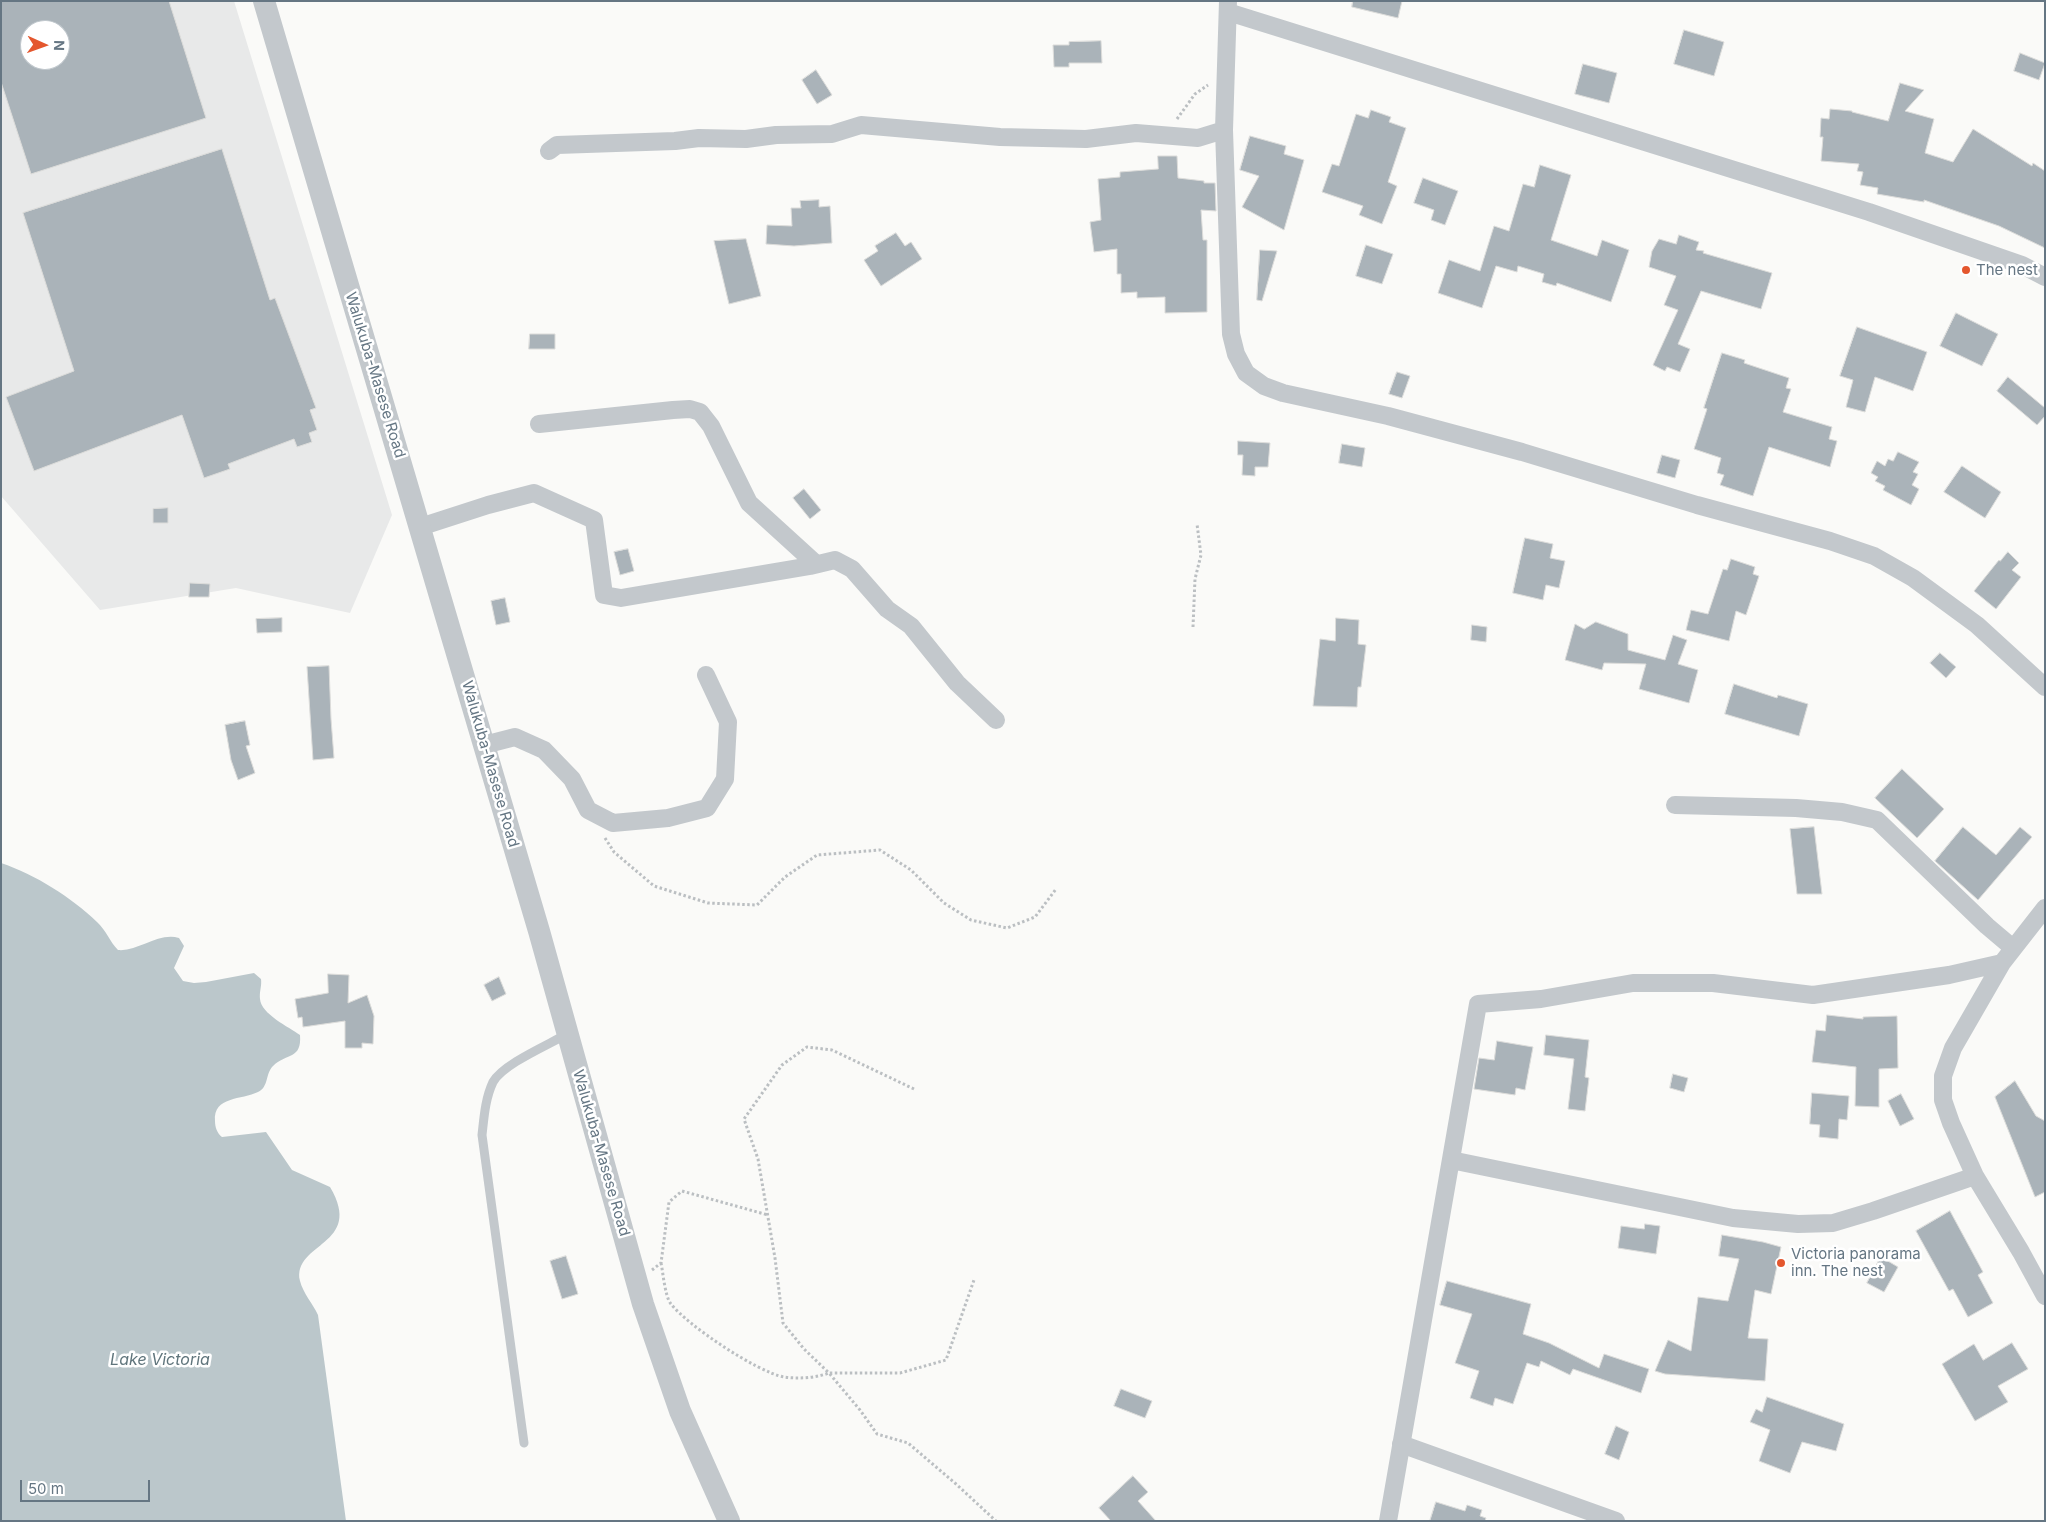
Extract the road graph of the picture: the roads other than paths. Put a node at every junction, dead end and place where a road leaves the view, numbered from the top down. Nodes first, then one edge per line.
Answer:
1 (264, 1) edge
2 (1228, 6) edge
3 (1224, 130) junction
4 (549, 151) dead end
5 (2045, 277) edge
6 (539, 424) dead end
7 (420, 527) junction
8 (816, 564) junction
9 (706, 675) dead end
10 (2045, 687) edge
11 (996, 720) dead end
12 (484, 745) junction
13 (1675, 804) dead end
14 (2045, 908) edge
15 (2014, 948) junction
16 (2002, 963) junction
17 (568, 1034) junction
18 (1451, 1160) junction
19 (1975, 1176) junction
20 (2045, 1296) edge
21 (524, 1443) dead end
22 (1401, 1444) junction
23 (729, 1521) edge
24 (1388, 1521) edge
25 (1616, 1521) edge

1 - 7 street, Walukuba-Masese Road
2 - 3 street
2 - 5 street
3 - 4 street
3 - 10 street
6 - 8 street
7 - 8 street
7 - 12 street, Walukuba-Masese Road
8 - 11 street
9 - 12 street
12 - 17 street, Walukuba-Masese Road
13 - 15 street
14 - 15 street
15 - 16 street
16 - 18 street
16 - 19 street
17 - 21 lane
17 - 23 street, Walukuba-Masese Road
18 - 19 street
18 - 22 street
19 - 20 street
22 - 24 street
22 - 25 street

